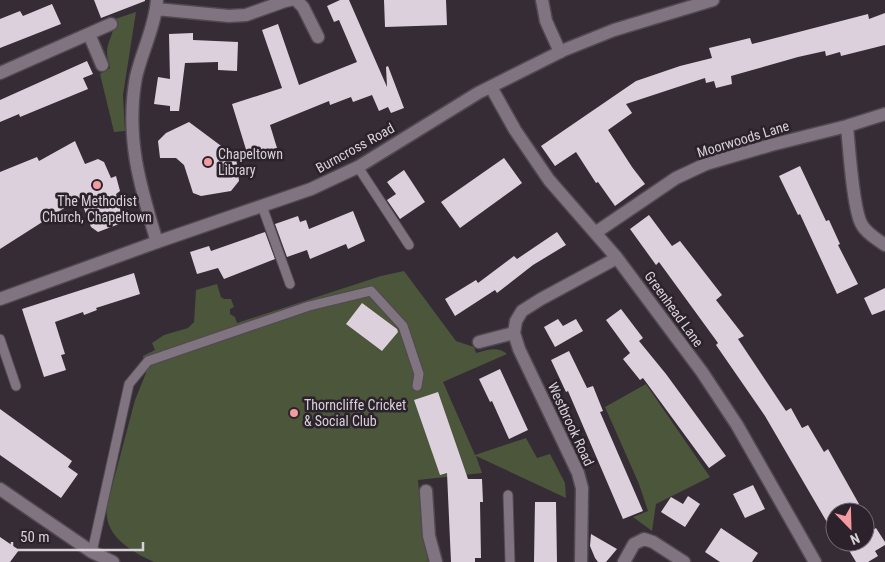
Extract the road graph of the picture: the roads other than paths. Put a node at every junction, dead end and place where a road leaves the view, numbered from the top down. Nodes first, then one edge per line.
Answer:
1 (290, 0) edge
2 (296, 0) edge
3 (542, 0) edge
4 (713, 0) edge
5 (156, 4) edge
6 (111, 24) dead end
7 (89, 34) junction
8 (318, 37) dead end
9 (560, 52) junction
10 (102, 65) dead end
11 (0, 73) edge
12 (491, 87) junction
13 (885, 114) edge
14 (847, 126) junction
15 (358, 167) junction
16 (262, 206) junction
17 (595, 233) junction
18 (157, 242) junction
19 (409, 245) dead end
20 (885, 245) edge
21 (617, 258) junction
22 (290, 284) dead end
23 (0, 298) edge
24 (514, 333) junction
25 (0, 339) edge
26 (479, 342) dead end
27 (16, 386) dead end
28 (417, 386) dead end
29 (0, 489) edge
30 (426, 491) dead end
31 (508, 495) dead end
32 (92, 552) junction
33 (113, 562) edge
34 (436, 562) edge
35 (510, 562) edge
36 (581, 562) edge
37 (624, 562) edge
38 (684, 562) edge
39 (815, 562) edge

1 - 5 street
2 - 8 street
3 - 9 street
4 - 9 street, Burncross Road
5 - 18 street
6 - 7 street
7 - 10 street
7 - 11 street
9 - 12 street, Burncross Road
12 - 15 street, Burncross Road
12 - 17 street, Greenhead Lane
13 - 14 street, Moorwoods Lane
14 - 17 street, Moorwoods Lane
14 - 20 street
15 - 16 street, Burncross Road
15 - 19 lane
16 - 18 street, Burncross Road
16 - 22 lane
17 - 21 street, Greenhead Lane
18 - 23 street, Burncross Road
21 - 24 street
21 - 39 street, Greenhead Lane
24 - 26 street
24 - 36 street, Westbrook Road
25 - 27 lane
28 - 32 lane
29 - 32 street
30 - 34 street
31 - 35 lane
32 - 33 street
37 - 38 street

